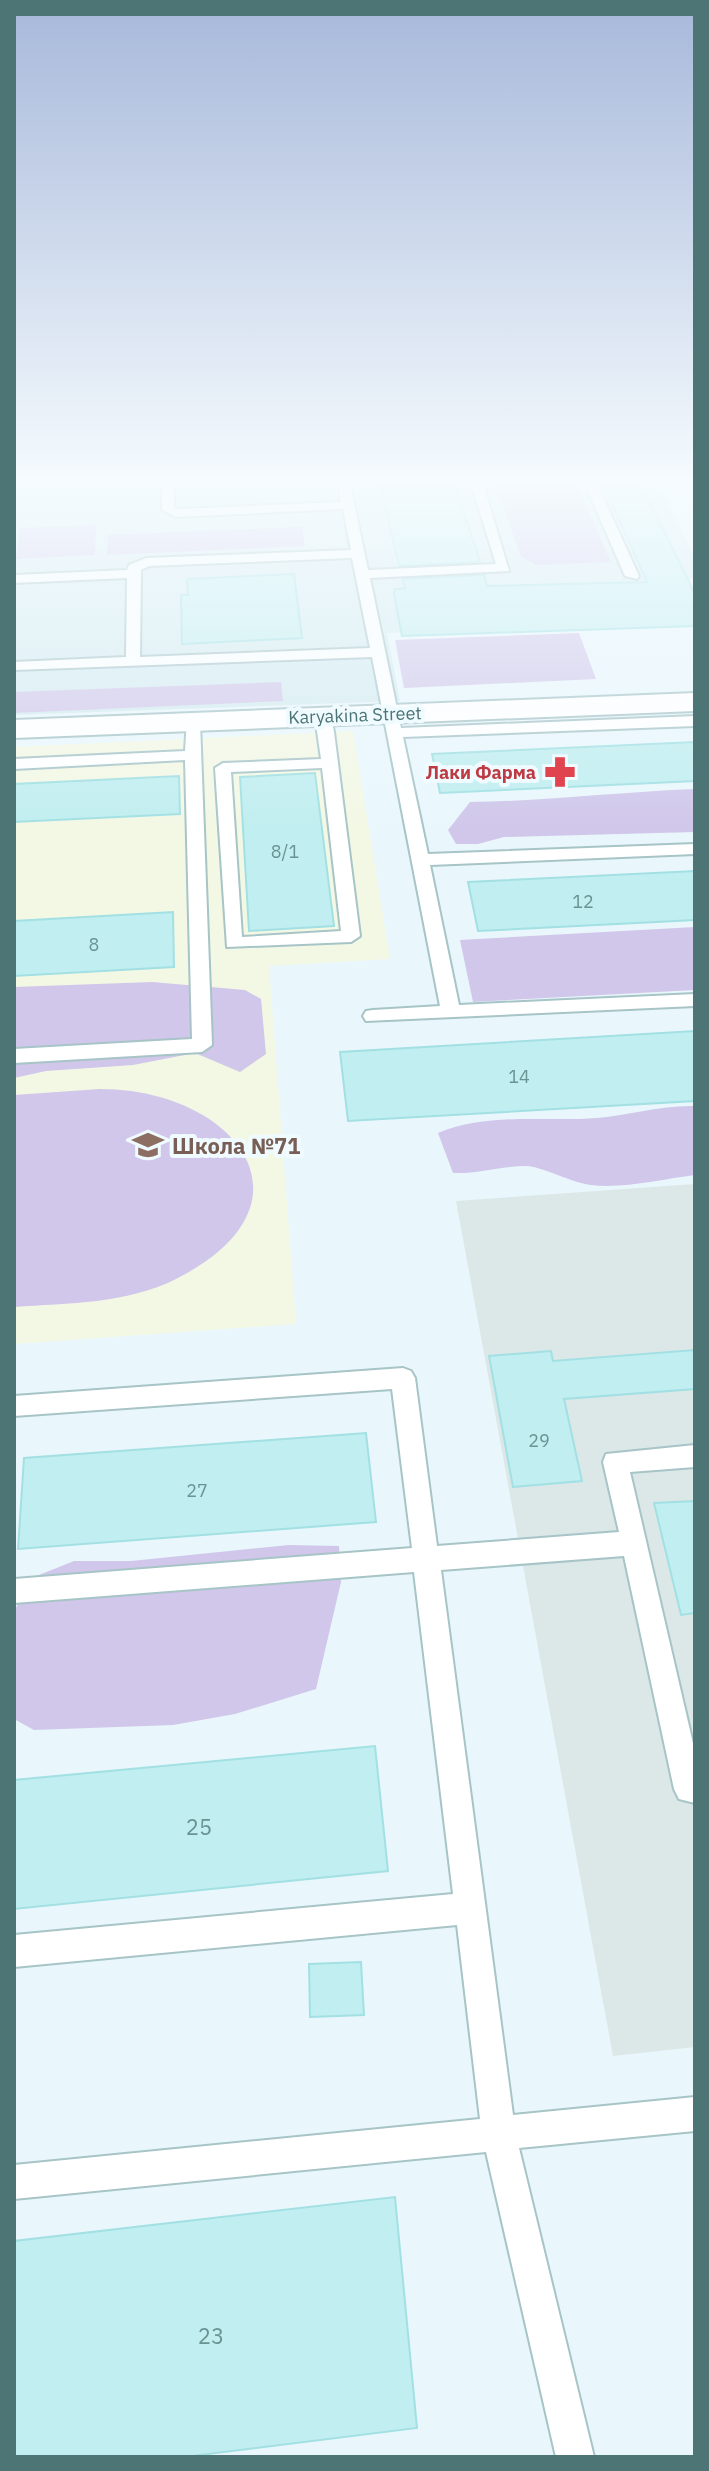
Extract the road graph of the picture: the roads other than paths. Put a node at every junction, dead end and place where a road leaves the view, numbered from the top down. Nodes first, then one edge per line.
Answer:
1 (134, 599) edge
2 (367, 599) edge
3 (378, 652) junction
4 (133, 661) junction
5 (14, 666) edge
6 (695, 702) edge
7 (323, 717) junction
8 (695, 721) edge
9 (192, 722) junction
10 (393, 723) junction
11 (14, 729) edge
12 (193, 755) junction
13 (329, 763) junction
14 (14, 764) edge
15 (695, 849) edge
16 (420, 860) junction
17 (695, 1000) edge
18 (451, 1012) junction
19 (373, 1016) dead end
20 (14, 1056) edge
21 (14, 1406) edge
22 (695, 1456) edge
23 (634, 1543) junction
24 (426, 1559) junction
25 (14, 1591) edge
26 (695, 1788) edge
27 (470, 1908) junction
28 (14, 1951) edge
29 (695, 2114) edge
30 (499, 2134) junction
31 (14, 2182) edge
32 (575, 2457) edge

1 - 4 lane
2 - 3 lane
3 - 4 lane
3 - 10 lane
4 - 5 lane
6 - 10 street, Karyakina Street
7 - 9 street, Karyakina Street
7 - 10 street, Karyakina Street
7 - 13 lane
8 - 10 lane
9 - 11 street, Karyakina Street
9 - 12 lane
10 - 16 lane
12 - 14 lane
12 - 20 lane
13 - 13 lane
15 - 16 lane
16 - 18 lane
17 - 18 lane
18 - 19 lane
21 - 24 lane
22 - 23 lane
23 - 24 lane
23 - 26 lane
24 - 25 lane
24 - 27 lane
27 - 28 lane
27 - 30 lane
29 - 30 lane
30 - 31 lane
30 - 32 lane

